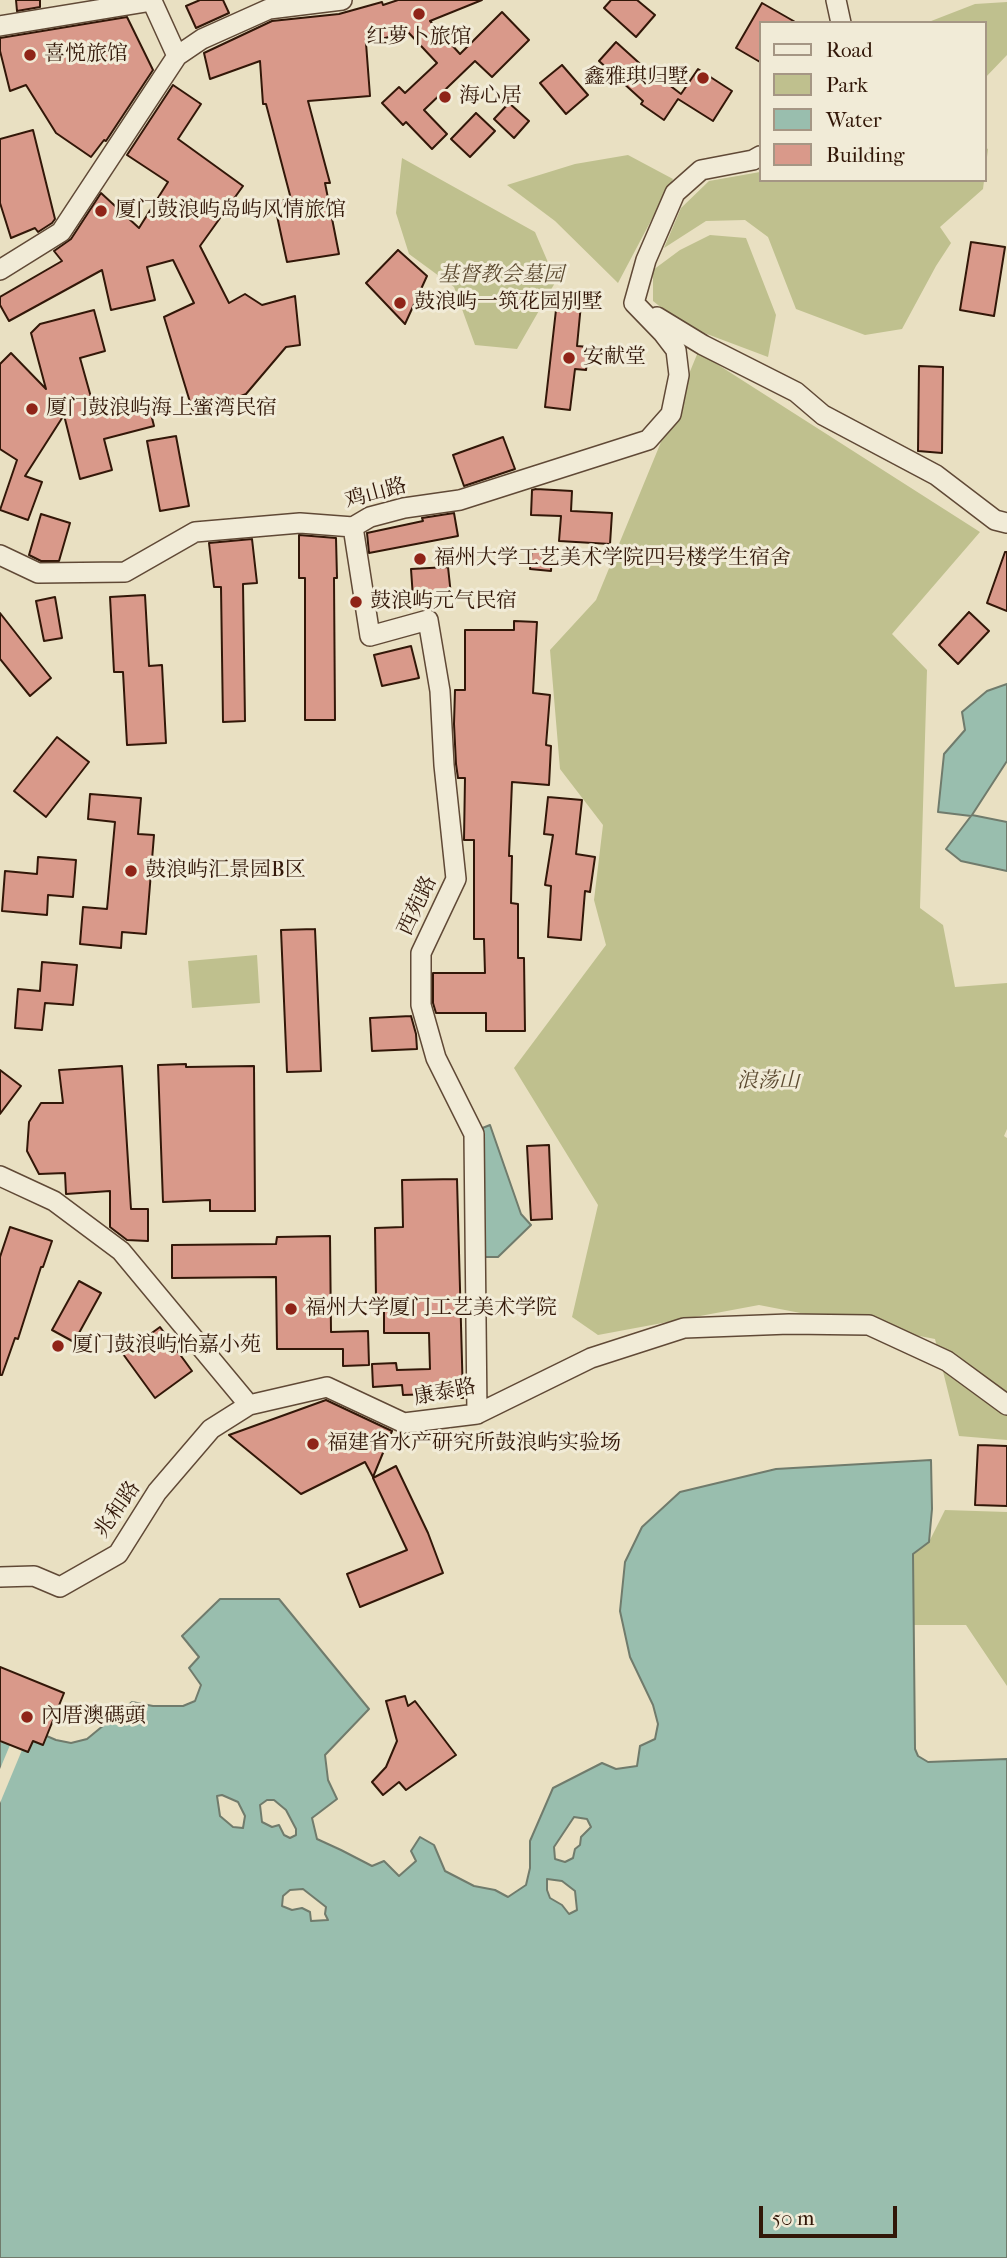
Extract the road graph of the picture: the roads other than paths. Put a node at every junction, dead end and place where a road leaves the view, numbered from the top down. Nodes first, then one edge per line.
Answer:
1 (342, 0) edge
2 (836, 0) edge
3 (841, 21) edge
4 (0, 26) edge
5 (177, 56) junction
6 (758, 157) edge
7 (0, 270) edge
8 (634, 303) junction
9 (1007, 523) edge
10 (354, 527) junction
11 (0, 555) edge
12 (0, 1176) edge
13 (249, 1405) junction
14 (1007, 1405) edge
15 (477, 1414) junction
16 (0, 1577) edge

1 - 5 street
2 - 3 street
4 - 5 street
5 - 7 street
6 - 8 street
8 - 9 street
8 - 10 street, 鸡山路
10 - 11 street, 鸡山路
10 - 15 street, 西苑路
12 - 13 street
13 - 15 street, 康泰路
13 - 16 street, 兆和路
14 - 15 street, 康泰路

